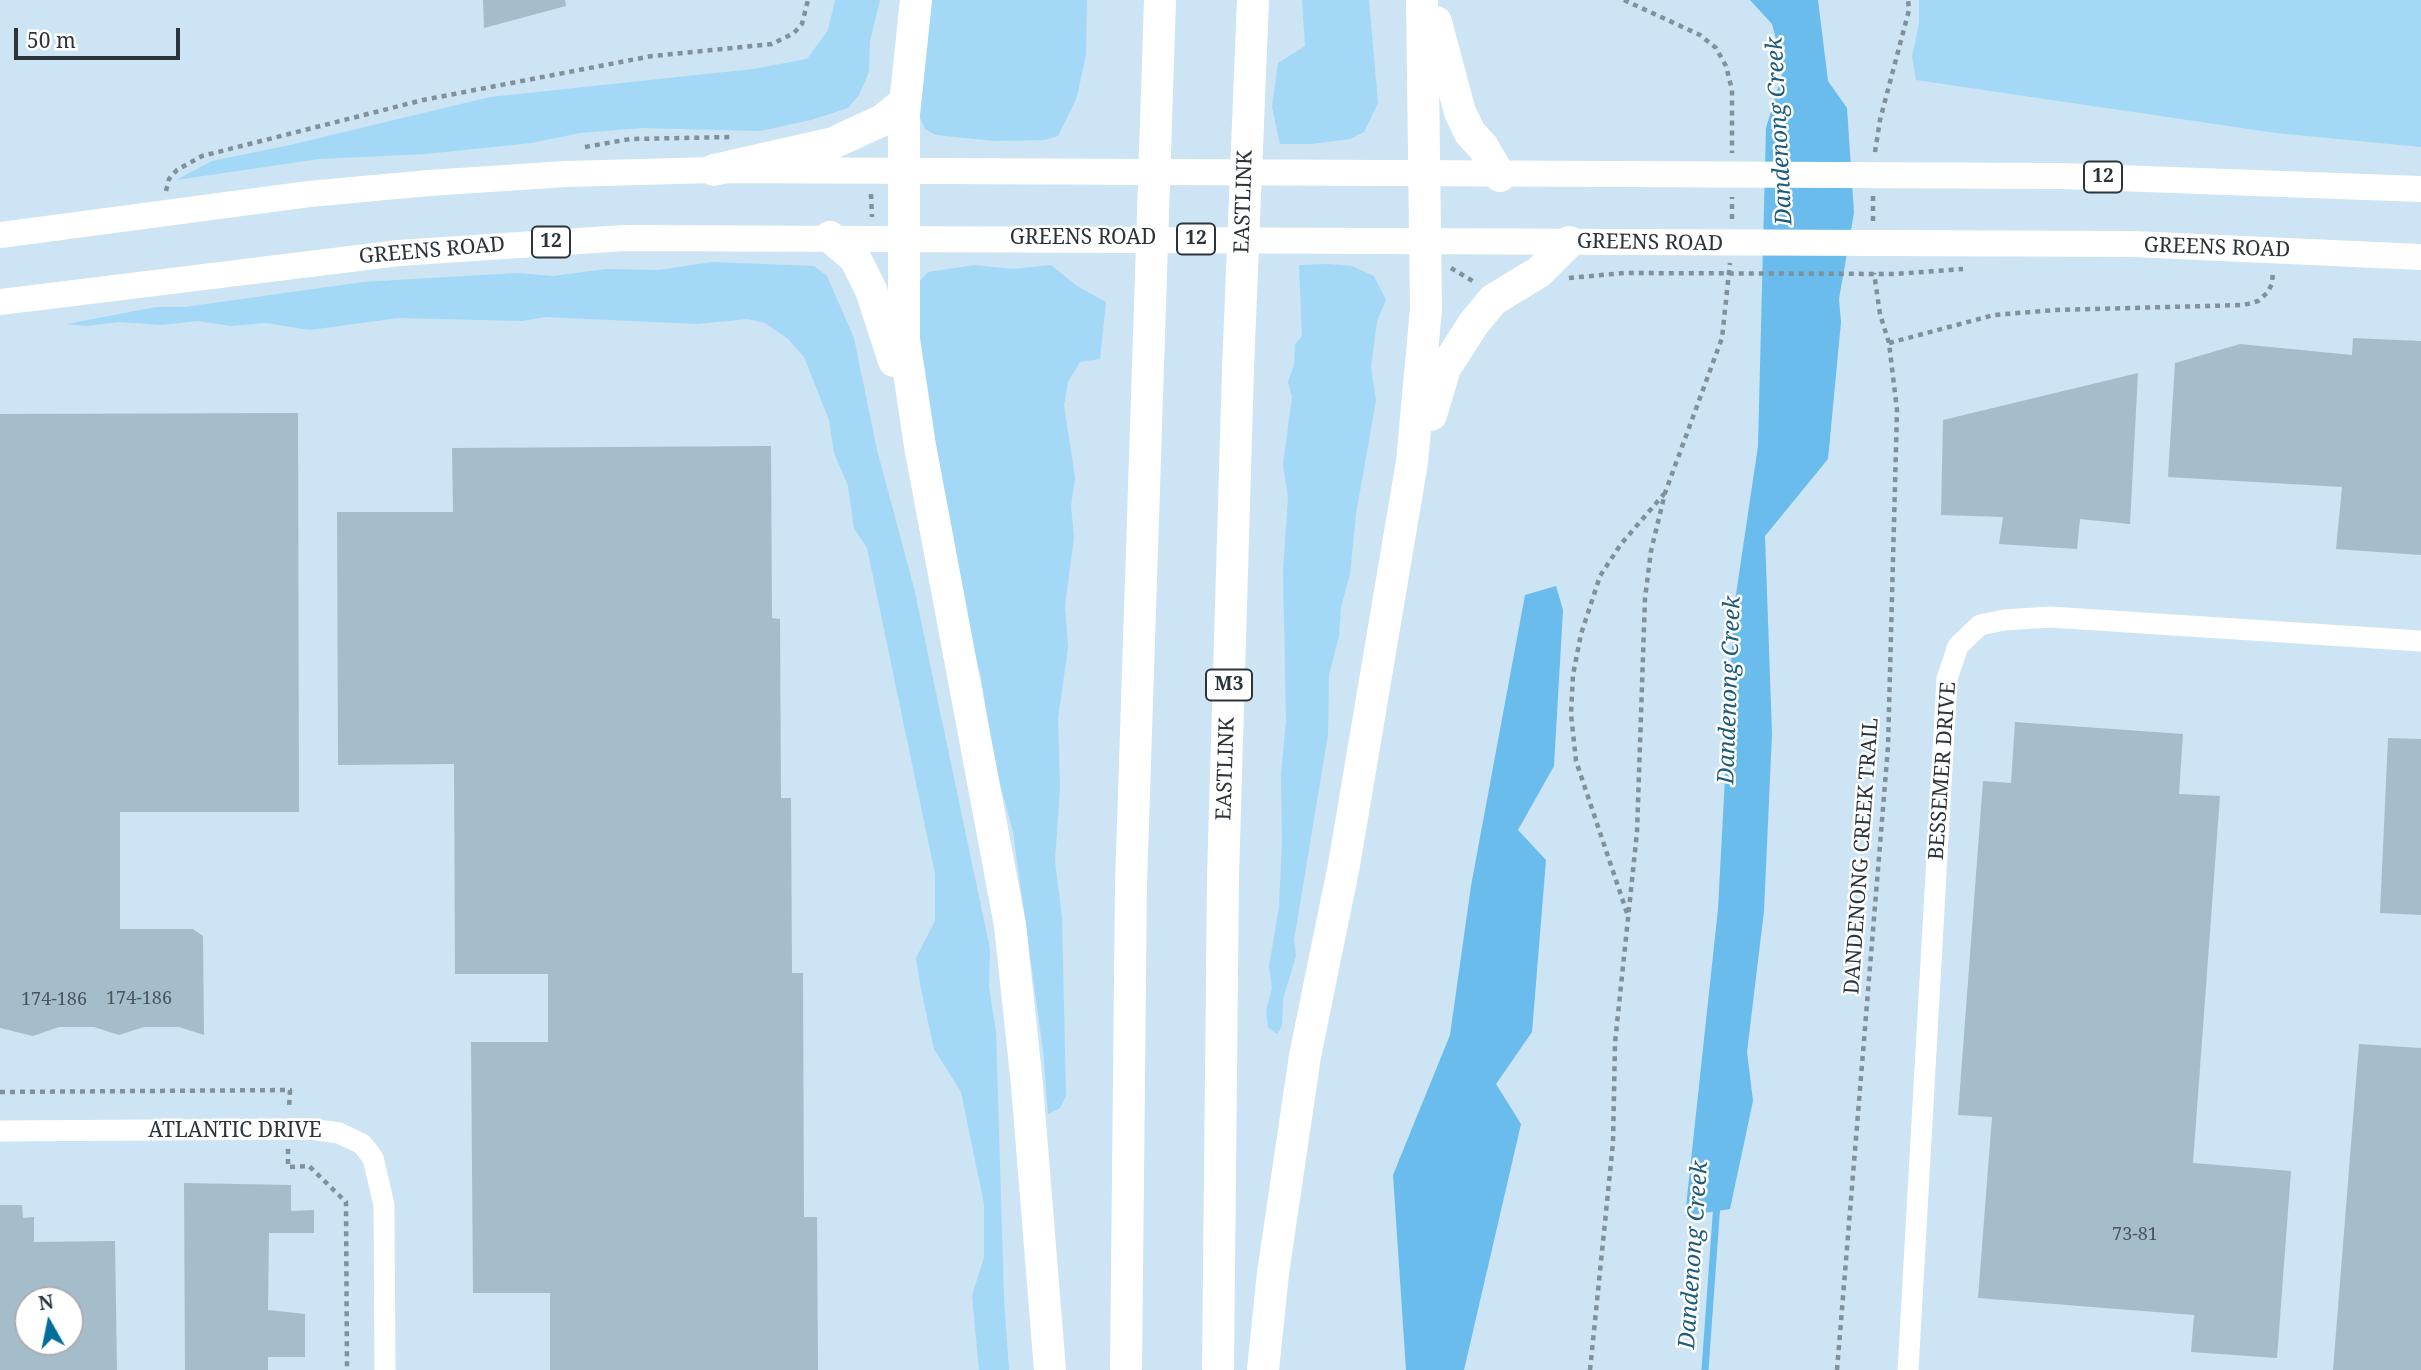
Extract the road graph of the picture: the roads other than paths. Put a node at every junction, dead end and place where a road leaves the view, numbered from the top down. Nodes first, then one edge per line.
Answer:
1 (916, 0) edge
2 (1160, 0) edge
3 (1254, 0) edge
4 (1422, 0) edge
5 (1431, 0) edge
6 (905, 102) junction
7 (714, 170) junction
8 (904, 171) junction
9 (1425, 173) junction
10 (1500, 176) junction
11 (2421, 189) edge
12 (0, 235) edge
13 (830, 237) junction
14 (888, 237) junction
15 (1426, 239) junction
16 (1569, 242) junction
17 (2421, 257) edge
18 (0, 302) edge
19 (920, 446) junction
20 (1412, 462) junction
21 (2421, 641) edge
22 (0, 1131) edge
23 (385, 1370) edge
24 (1050, 1370) edge
25 (1126, 1370) edge
26 (1218, 1370) edge
27 (1263, 1370) edge
28 (1908, 1370) edge

1 - 6 highway
2 - 25 highway
3 - 26 highway, EASTLINK / M3
4 - 9 highway
5 - 10 highway
6 - 7 highway
6 - 8 highway
7 - 8 main road, 12
7 - 12 main road, 12
8 - 9 main road, 12
8 - 14 highway
9 - 10 main road, 12
9 - 15 highway
10 - 11 main road, 12
13 - 14 main road, GREENS ROAD / 12
13 - 18 main road, GREENS ROAD / 12
13 - 19 highway
14 - 15 main road, GREENS ROAD / 12
14 - 19 highway
15 - 16 main road, GREENS ROAD / 12
15 - 20 highway
16 - 17 main road, GREENS ROAD / 12
16 - 20 highway
19 - 24 highway
20 - 27 highway
21 - 28 street, BESSEMER DRIVE
22 - 23 street, ATLANTIC DRIVE

